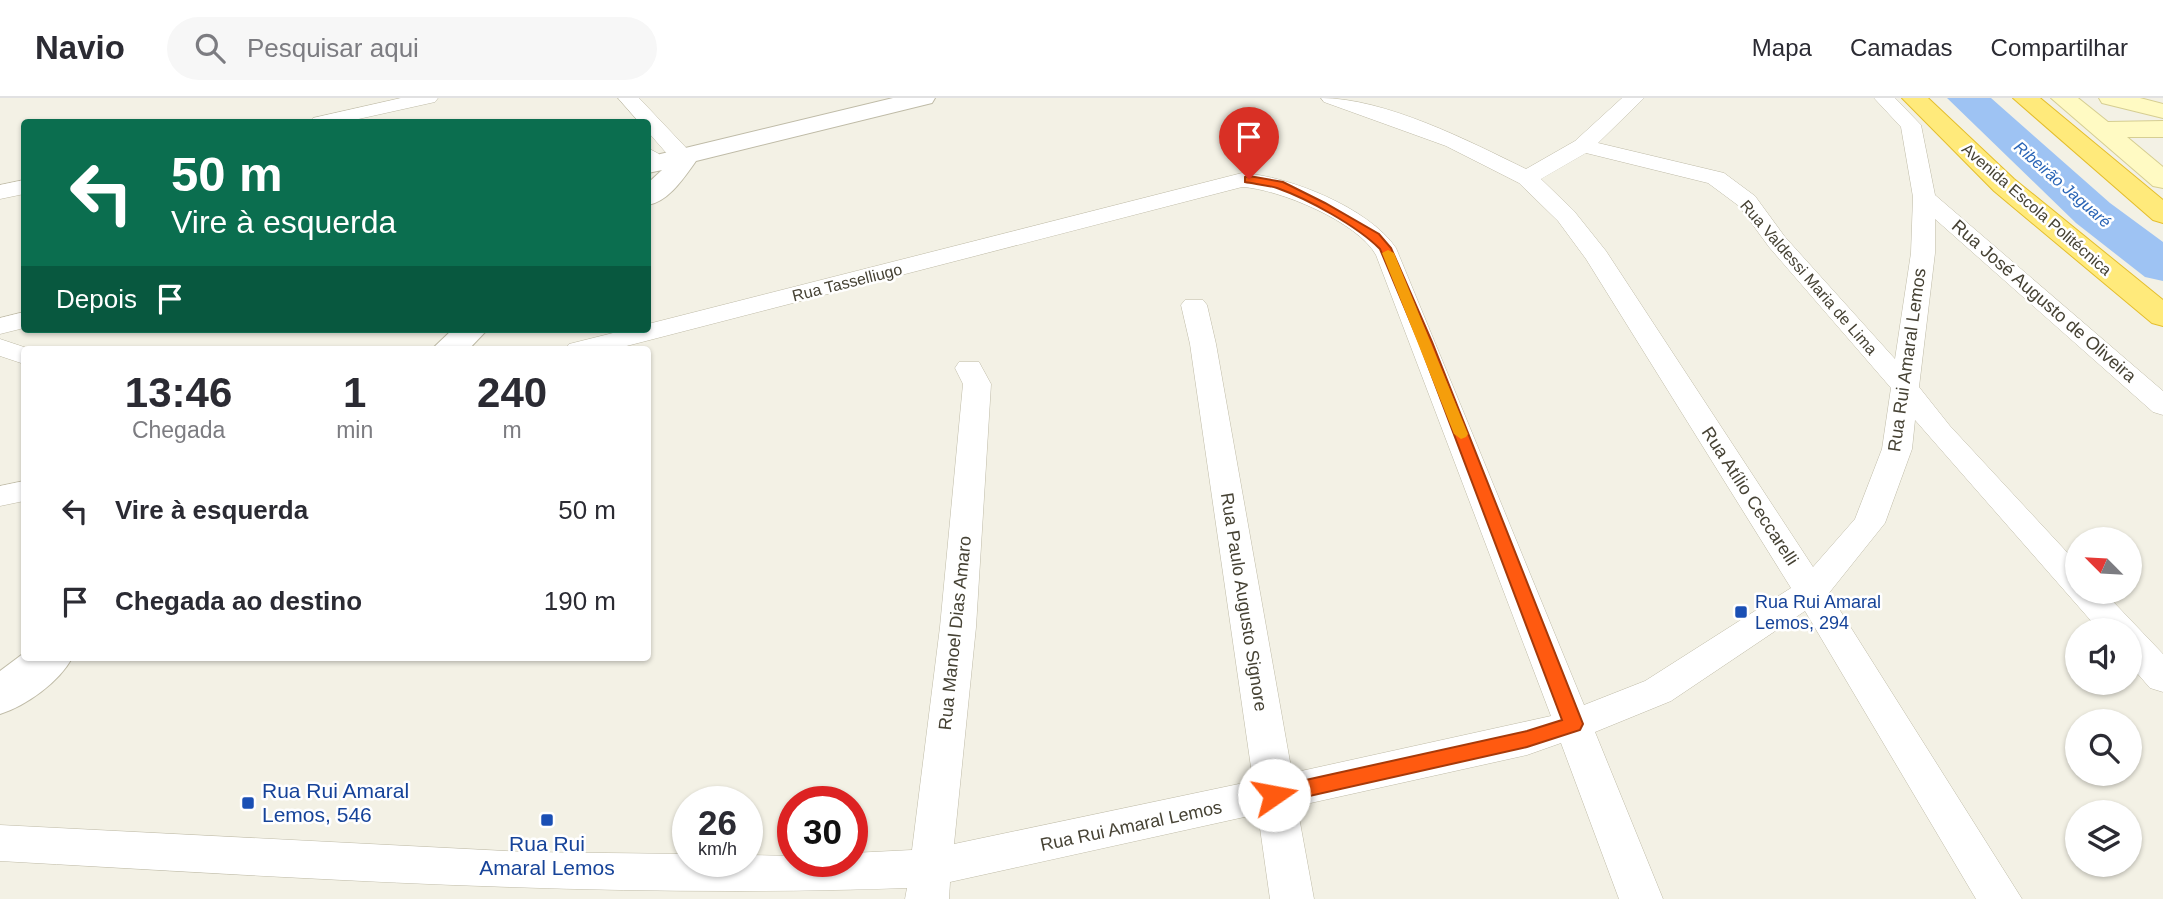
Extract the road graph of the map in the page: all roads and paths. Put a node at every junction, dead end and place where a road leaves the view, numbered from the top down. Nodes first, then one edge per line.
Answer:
1 (428, 98) edge
2 (628, 98) edge
3 (923, 98) edge
4 (1331, 98) edge
5 (1634, 98) edge
6 (1884, 98) edge
7 (1914, 98) edge
8 (2025, 98) edge
9 (2063, 98) edge
10 (2111, 98) edge
11 (2163, 111) edge
12 (334, 119) edge
13 (644, 119) edge
14 (651, 126) edge
15 (2163, 129) edge
16 (2104, 130) junction
17 (1583, 146) junction
18 (684, 159) junction
19 (651, 164) edge
20 (1527, 178) junction
21 (2163, 180) edge
22 (21, 188) edge
23 (0, 192) edge
24 (651, 194) edge
25 (1924, 197) junction
26 (2163, 214) edge
27 (1194, 305) dead end
28 (2163, 316) edge
29 (21, 321) edge
30 (0, 326) edge
31 (651, 332) edge
32 (467, 333) edge
33 (646, 333) edge
34 (453, 346) edge
35 (595, 346) edge
36 (0, 347) edge
37 (21, 355) edge
38 (969, 368) dead end
39 (1905, 387) junction
40 (2163, 406) edge
41 (21, 492) edge
42 (0, 496) edge
43 (2065, 571) edge
44 (1811, 593) junction
45 (2095, 604) edge
46 (2109, 618) edge
47 (2142, 654) edge
48 (46, 661) edge
49 (2163, 678) edge
50 (0, 696) edge
51 (1573, 724) junction
52 (1274, 795) junction
53 (0, 843) edge
54 (928, 884) edge
55 (1293, 899) edge
56 (1641, 899) edge
57 (2000, 899) edge

1 - 12 street
2 - 13 street
3 - 18 street
4 - 20 street, Rua Atílio Ceccarelli
5 - 17 street
6 - 25 street, Rua Rui Amaral Lemos
7 - 28 highway, Avenida Escola Politécnica
8 - 26 highway
9 - 16 main road
10 - 11 main road
14 - 18 street
15 - 16 main road
16 - 21 main road
17 - 20 street
17 - 39 street, Rua Valdessi Maria de Lima
18 - 19 street
18 - 24 street
20 - 44 street, Rua Atílio Ceccarelli
22 - 23 street
25 - 39 street, Rua Rui Amaral Lemos
25 - 40 street, Rua José Augusto de Oliveira
27 - 52 street, Rua Paulo Augusto Signore
29 - 30 street
31 - 51 street, Rua Tasselliugo
32 - 34 street
33 - 35 street, Rua Tasselliugo
36 - 37 street
38 - 54 street, Rua Manoel Dias Amaro
39 - 43 street, Rua Valdessi Maria de Lima
39 - 44 street, Rua Rui Amaral Lemos
41 - 42 street
44 - 51 street, Rua Rui Amaral Lemos
44 - 57 street, Rua Atílio Ceccarelli
45 - 46 street
47 - 49 street
48 - 50 street
51 - 52 street, Rua Rui Amaral Lemos
51 - 56 street, Rua Tasselliugo
52 - 54 street, Rua Rui Amaral Lemos
52 - 55 street, Rua Paulo Augusto Signore
53 - 54 street, Rua Rui Amaral Lemos

